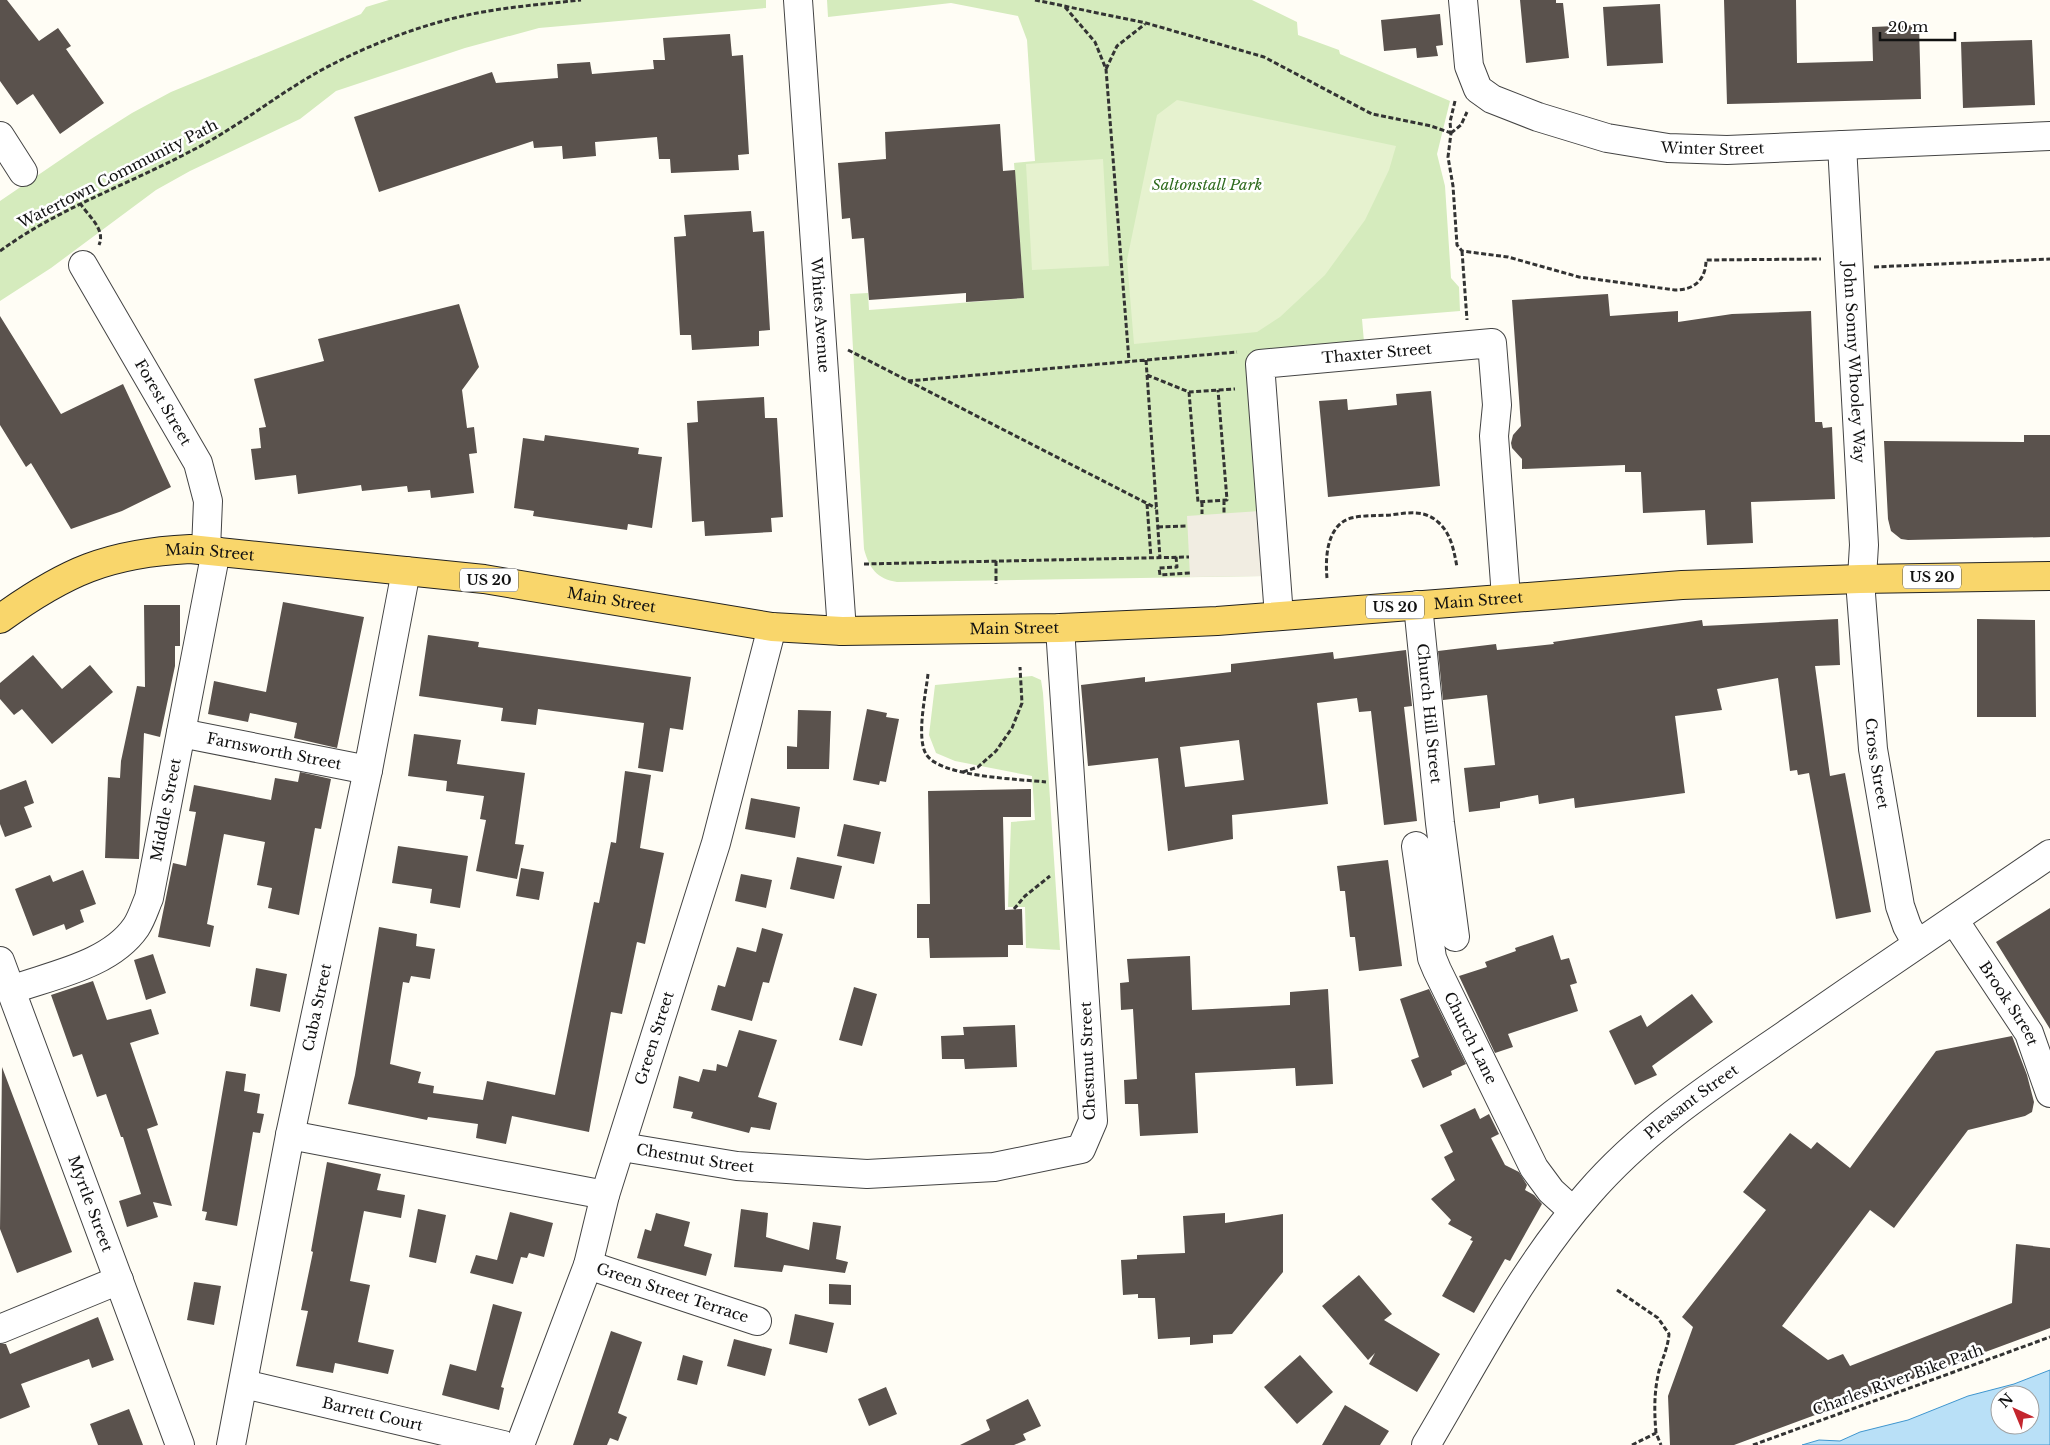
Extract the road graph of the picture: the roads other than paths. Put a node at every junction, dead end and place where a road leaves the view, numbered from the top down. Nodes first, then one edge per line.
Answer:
1 (798, 0) edge
2 (1463, 0) edge
3 (0, 136) edge
4 (2050, 136) edge
5 (1842, 145) junction
6 (23, 172) dead end
7 (83, 265) road end
8 (211, 550) junction
9 (406, 571) junction
10 (2050, 576) edge
11 (1860, 578) junction
12 (1506, 598) junction
13 (1418, 605) junction
14 (1279, 616) junction
15 (0, 619) edge
16 (772, 627) junction
17 (1060, 628) junction
18 (842, 631) junction
19 (181, 734) junction
20 (368, 770) junction
21 (1416, 846) dead end
22 (2050, 854) edge
23 (1954, 920) junction
24 (1455, 938) dead end
25 (1917, 944) junction
26 (0, 961) edge
27 (11, 990) junction
28 (2050, 1094) edge
29 (290, 1135) junction
30 (622, 1147) junction
31 (605, 1195) junction
32 (1573, 1211) junction
33 (588, 1265) junction
34 (119, 1280) junction
35 (757, 1321) dead end
36 (0, 1329) edge
37 (244, 1384) junction
38 (180, 1445) edge
39 (232, 1445) edge
40 (503, 1445) edge
41 (520, 1445) edge
42 (1426, 1445) edge

1 - 18 street, Whites Avenue
2 - 5 street, Winter Street
3 - 6 street
4 - 5 street, Winter Street
5 - 11 street, John Sonny Whooley Way
7 - 8 street, Forest Street
8 - 9 main road, Main Street / US 20
8 - 15 main road, Main Street / US 20
8 - 19 street, Middle Street
9 - 16 main road, Main Street / US 20
9 - 20 street, Cuba Street
10 - 11 main road, Main Street / US 20
11 - 12 main road, Main Street / US 20
11 - 25 street, Cross Street
12 - 13 main road, Main Street / US 20
12 - 14 street, Thaxter Street
13 - 14 main road, Main Street / US 20
13 - 24 street, Church Hill Street
14 - 17 main road, Main Street / US 20
16 - 18 main road, Main Street / US 20
16 - 30 street, Green Street
17 - 18 main road, Main Street / US 20
17 - 30 street, Chestnut Street
19 - 20 street, Farnsworth Street
19 - 27 street, Middle Street
20 - 29 street, Cuba Street
21 - 32 street, Church Lane
22 - 23 street, Pleasant Street
23 - 25 street, Pleasant Street
23 - 28 street, Brook Street
25 - 32 street, Pleasant Street
26 - 27 street, Myrtle Street
27 - 34 street, Myrtle Street
29 - 31 street
29 - 37 street, Cuba Street
30 - 31 street, Green Street
31 - 33 street, Green Street
32 - 42 street, Pleasant Street
33 - 35 street, Green Street Terrace
33 - 41 street, Green Street
34 - 36 street
34 - 38 street, Myrtle Street
37 - 39 street, Cuba Street
37 - 40 street, Barrett Court

